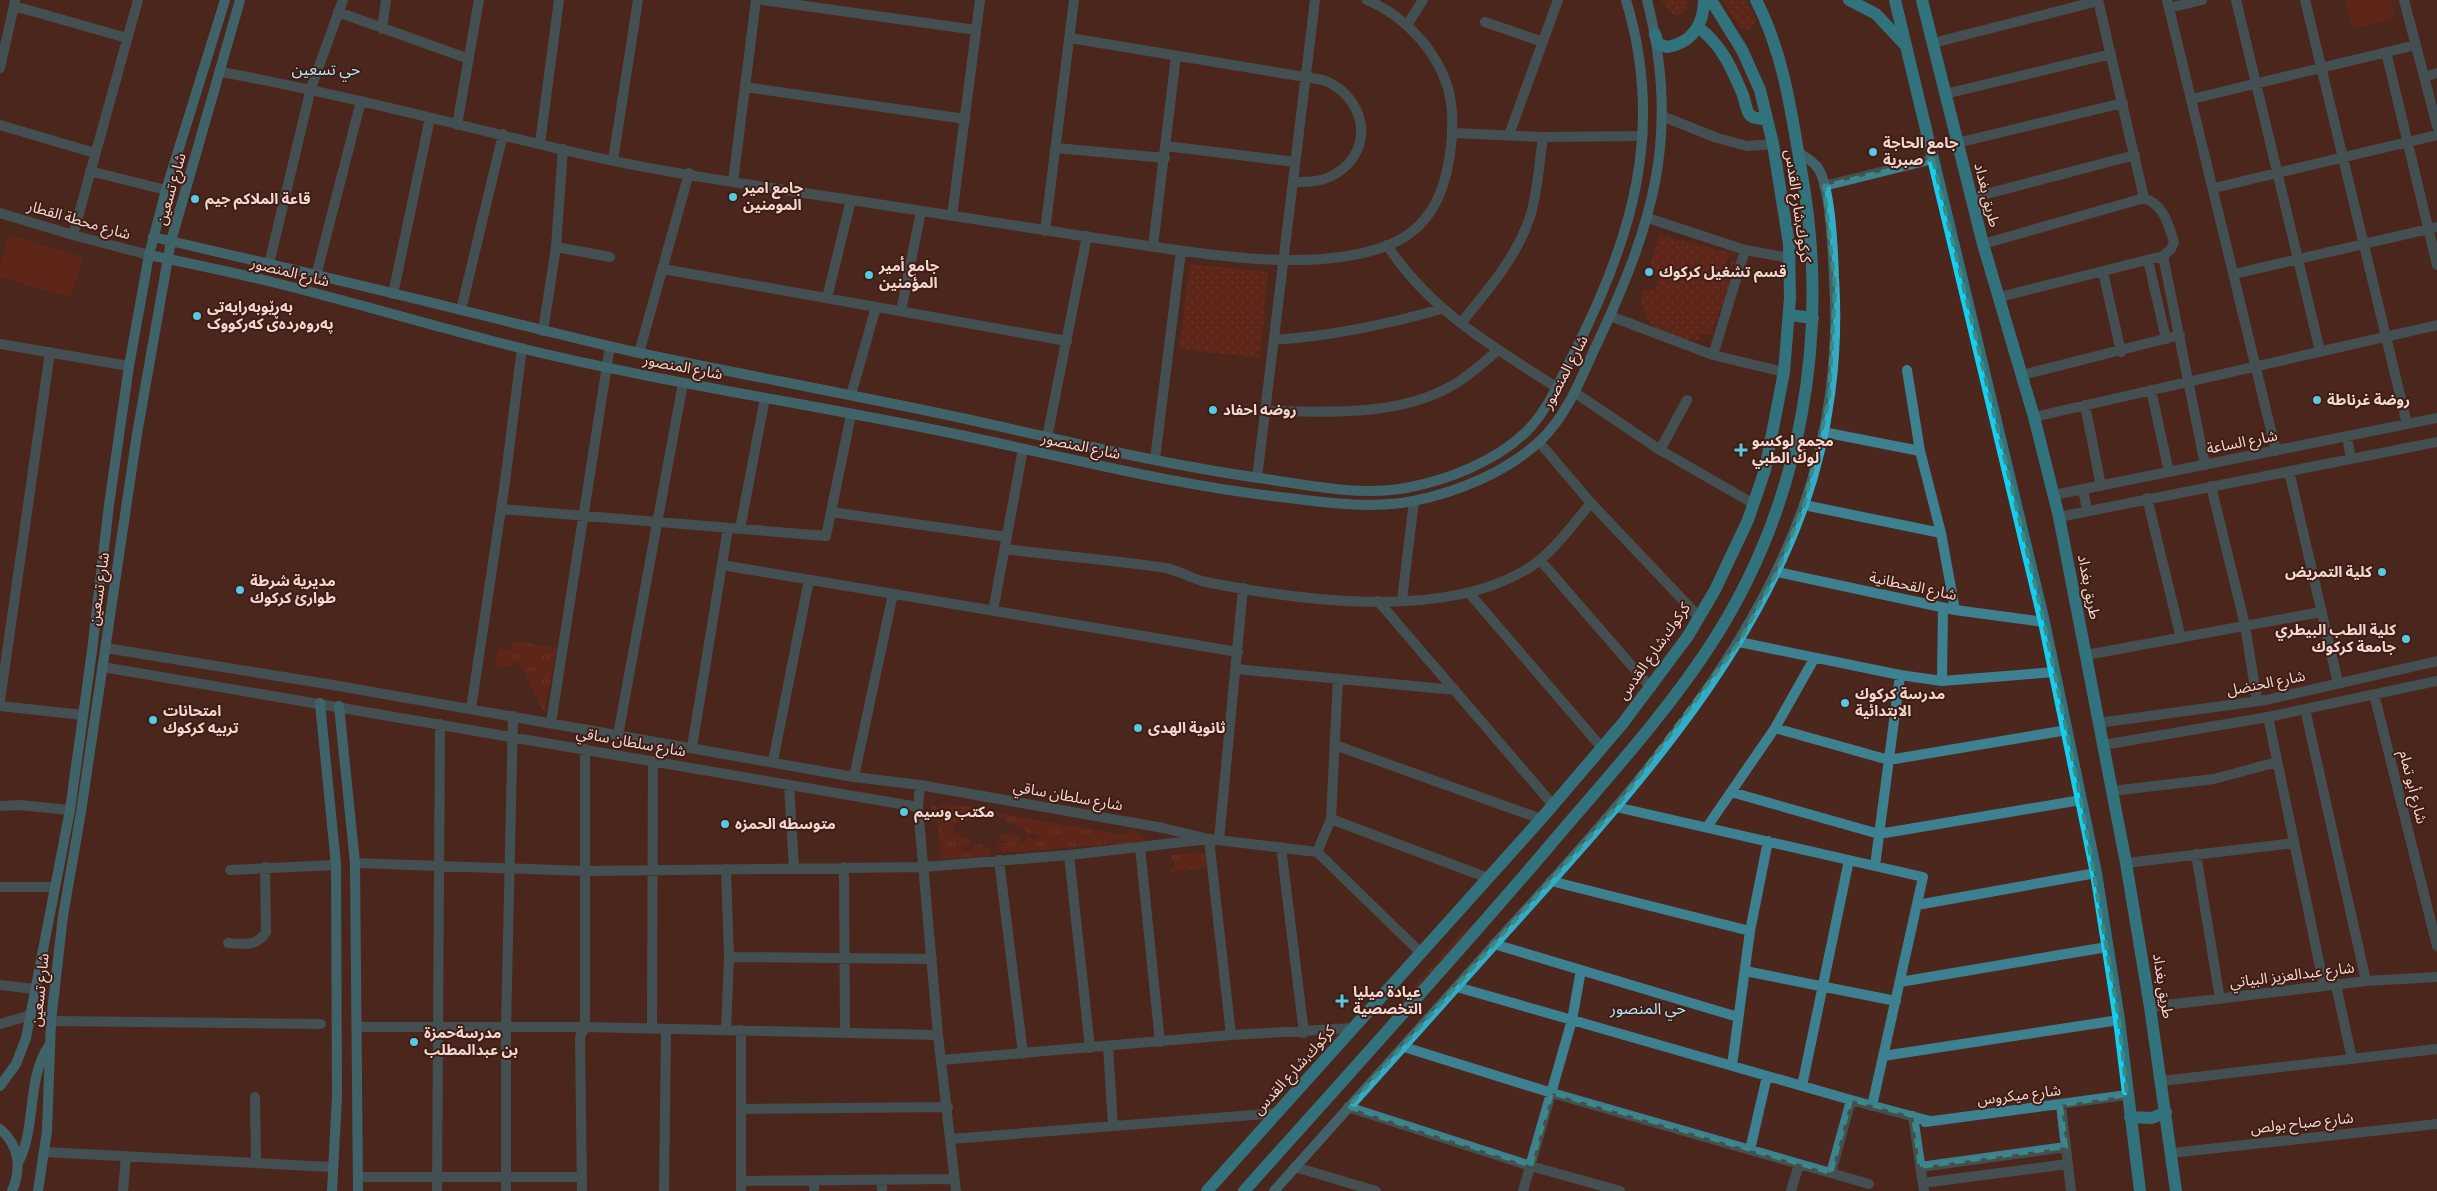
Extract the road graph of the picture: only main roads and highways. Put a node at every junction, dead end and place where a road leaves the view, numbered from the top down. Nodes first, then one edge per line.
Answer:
1 (1704, 0) edge
2 (1711, 0) edge
3 (1756, 0) edge
4 (1849, 0) edge
5 (1895, 0) edge
6 (1922, 0) edge
7 (1699, 28) junction
8 (1655, 34) road end
9 (1907, 47) junction
10 (1767, 120) junction
11 (1789, 315) junction
12 (1813, 318) junction
13 (1587, 766) junction
14 (1605, 780) junction
15 (2166, 1112) junction
16 (2130, 1117) junction
17 (1207, 1191) edge
18 (1244, 1191) edge
19 (2140, 1191) edge
20 (2176, 1191) edge

1 - 7 main road
2 - 10 main road, كركوك,شارع القدس
3 - 12 main road, كركوك,شارع القدس
4 - 9 main road
5 - 9 main road
6 - 15 main road, طريق بغداد
7 - 8 main road
7 - 10 main road
9 - 16 main road
10 - 11 main road, كركوك,شارع القدس
11 - 12 main road
11 - 13 main road, كركوك,شارع القدس
12 - 14 main road, كركوك,شارع القدس
13 - 14 main road
13 - 17 main road, كركوك,شارع القدس
14 - 18 main road, كركوك,شارع القدس
15 - 16 main road
15 - 20 main road, طريق بغداد
16 - 19 main road

